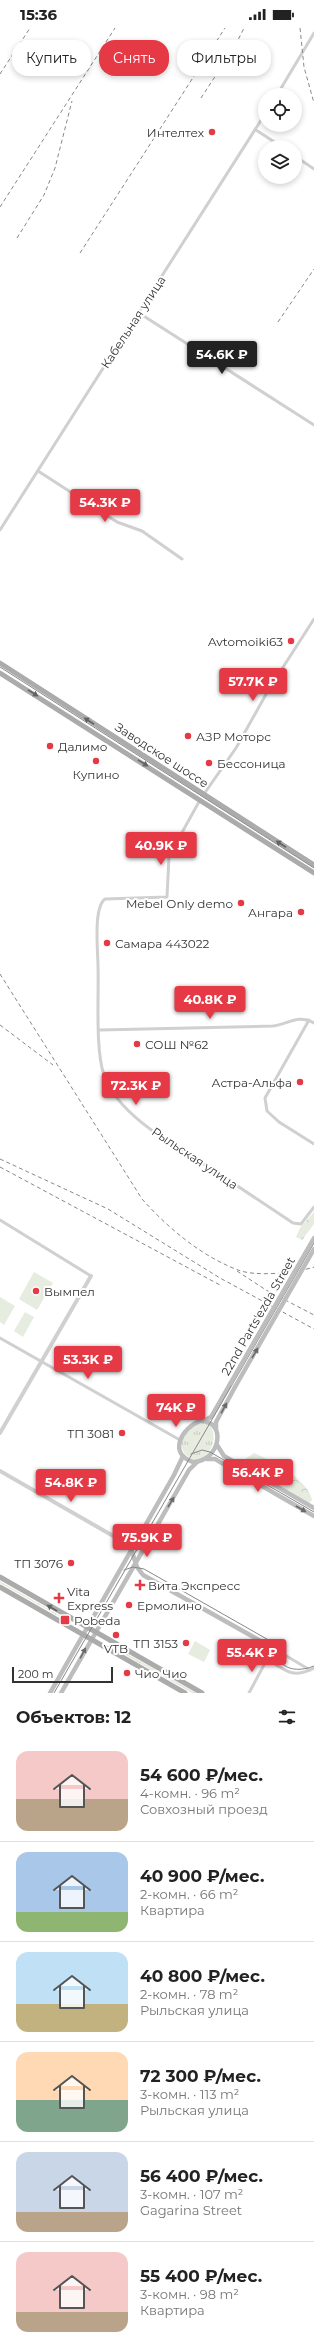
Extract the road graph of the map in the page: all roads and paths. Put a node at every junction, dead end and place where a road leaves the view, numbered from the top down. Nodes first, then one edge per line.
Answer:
1 (314, 33) edge
2 (280, 88) edge
3 (258, 126) edge
4 (256, 130) junction
5 (271, 140) edge
6 (302, 161) edge
7 (314, 169) edge
8 (139, 313) junction
9 (314, 425) edge
10 (38, 471) junction
11 (0, 530) edge
12 (182, 559) dead end
13 (314, 619) edge
14 (0, 663) edge
15 (0, 672) edge
16 (204, 794) junction
17 (200, 800) junction
18 (314, 865) edge
19 (314, 873) edge
20 (309, 1020) junction
21 (314, 1023) edge
22 (100, 1030) junction
23 (314, 1144) edge
24 (314, 1207) edge
25 (0, 1220) edge
26 (314, 1238) edge
27 (314, 1250) edge
28 (91, 1276) joint
29 (0, 1338) edge
30 (42, 1362) junction
31 (204, 1421) junction
32 (216, 1429) junction
33 (0, 1433) edge
34 (180, 1440) junction
35 (217, 1445) junction
36 (183, 1456) junction
37 (206, 1459) junction
38 (197, 1462) junction
39 (0, 1471) edge
40 (314, 1508) edge
41 (314, 1516) edge
42 (131, 1549) junction
43 (135, 1562) junction
44 (0, 1577) edge
45 (0, 1587) edge
46 (68, 1617) junction
47 (65, 1624) junction
48 (86, 1627) junction
49 (95, 1632) junction
50 (83, 1634) junction
51 (91, 1639) junction
52 (114, 1643) junction
53 (273, 1648) junction
54 (111, 1650) junction
55 (267, 1659) junction
56 (314, 1668) edge
57 (310, 1670) junction
58 (50, 1693) edge
59 (61, 1693) edge
60 (185, 1693) edge
61 (202, 1693) edge
62 (249, 1693) edge

1 - 2 street
3 - 4 street, Кабельная улица
4 - 5 street
4 - 8 street, Кабельная улица
6 - 7 street
8 - 9 street
8 - 10 street, Кабельная улица
10 - 11 street, Кабельная улица
10 - 12 street
13 - 16 street
16 -> 14 main road, Заводское шоссе
15 -> 17 main road, Заводское шоссе
16 - 17 main road
18 -> 16 main road, Заводское шоссе
17 - 19 main road, Заводское шоссе
17 - 22 street, Рыльская улица
20 - 21 street
20 - 22 street
20 - 23 street
22 - 24 street, Рыльская улица
25 - 28 street
26 - 31 main road, 22nd Parts'ezda Street, bridge
32 -> 27 main road, 22nd Parts'ezda Street, bridge
28 - 30 street
29 - 30 street
30 - 33 street
30 - 34 street
31 - 32 main road
31 - 34 main road
32 - 35 main road
34 - 36 main road
35 - 37 main road
35 - 40 main road
36 - 38 main road
36 - 42 main road
37 - 38 main road
37 -> 41 main road
43 -> 38 main road
39 - 42 street
42 - 43 main road
42 - 48 main road
43 - 49 main road
43 - 53 main road
46 -> 44 main road
45 - 47 main road
46 - 47 main road
46 - 48 main road
47 - 50 main road
48 - 49 main road
48 - 50 main road
49 - 51 main road
49 - 52 main road
50 - 51 main road
50 - 58 main road
51 - 54 main road
59 -> 51 main road
52 - 54 main road
52 - 61 main road
53 - 55 street
53 - 57 street
54 - 60 main road
55 - 57 street
55 - 62 street
56 - 57 street

